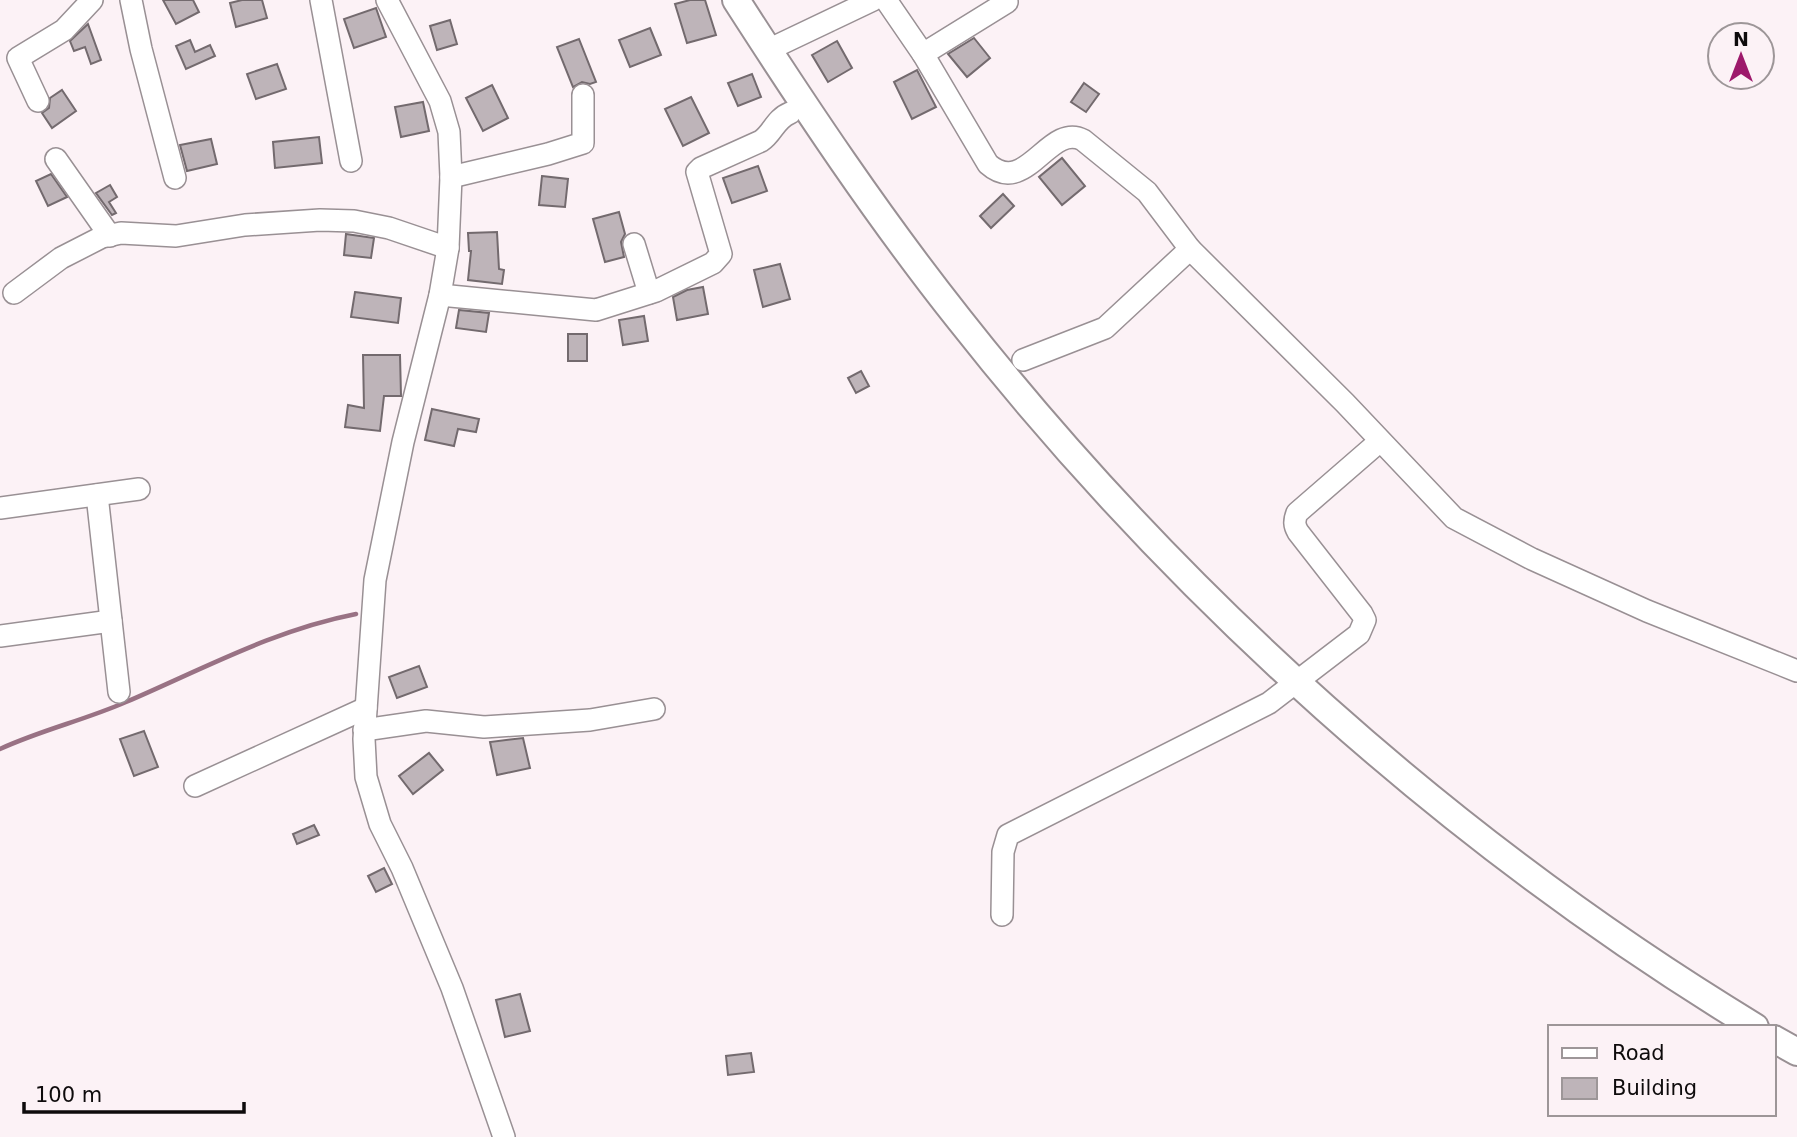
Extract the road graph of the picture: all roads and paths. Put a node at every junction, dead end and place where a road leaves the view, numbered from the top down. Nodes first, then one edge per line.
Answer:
1 (92, 0) edge
2 (131, 0) edge
3 (321, 0) edge
4 (387, 0) edge
5 (717, 0) edge
6 (736, 0) edge
7 (873, 0) edge
8 (886, 0) edge
9 (1007, 2) dead end
10 (768, 50) junction
11 (923, 54) junction
12 (583, 95) dead end
13 (38, 100) dead end
14 (790, 113) junction
15 (56, 159) dead end
16 (351, 161) dead end
17 (451, 177) junction
18 (175, 178) dead end
19 (110, 236) junction
20 (634, 244) dead end
21 (448, 248) junction
22 (1190, 249) junction
23 (14, 293) dead end
24 (649, 293) junction
25 (440, 295) junction
26 (1023, 360) dead end
27 (1380, 441) junction
28 (139, 489) dead end
29 (97, 495) junction
30 (0, 508) edge
31 (111, 621) junction
32 (0, 636) edge
33 (1797, 671) edge
34 (1291, 687) junction
35 (119, 692) dead end
36 (366, 708) junction
37 (654, 709) dead end
38 (365, 730) junction
39 (195, 786) dead end
40 (1002, 915) dead end
41 (1721, 1025) edge
42 (1752, 1025) edge
43 (1776, 1040) edge
44 (1797, 1052) edge
45 (1776, 1059) edge
46 (1797, 1072) edge
47 (504, 1137) edge

1 - 13 street
2 - 18 street
3 - 16 street
4 - 17 street
5 - 14 main road
6 - 10 main road
7 - 10 street
8 - 11 street
9 - 11 street
10 - 34 main road
11 - 22 street
12 - 17 street
14 - 24 street
14 - 34 main road
15 - 19 street
17 - 21 street
19 - 21 street
19 - 23 street
20 - 24 street
21 - 25 street
22 - 26 street
22 - 27 street
24 - 25 street
25 - 36 street
27 - 33 street
27 - 34 street
28 - 29 street
29 - 30 street
29 - 31 street
31 - 32 street
31 - 35 street
34 - 40 street
34 - 41 main road
34 - 42 main road
36 - 38 street
36 - 39 street
37 - 38 street
38 - 47 street
43 - 44 main road
45 - 46 main road

